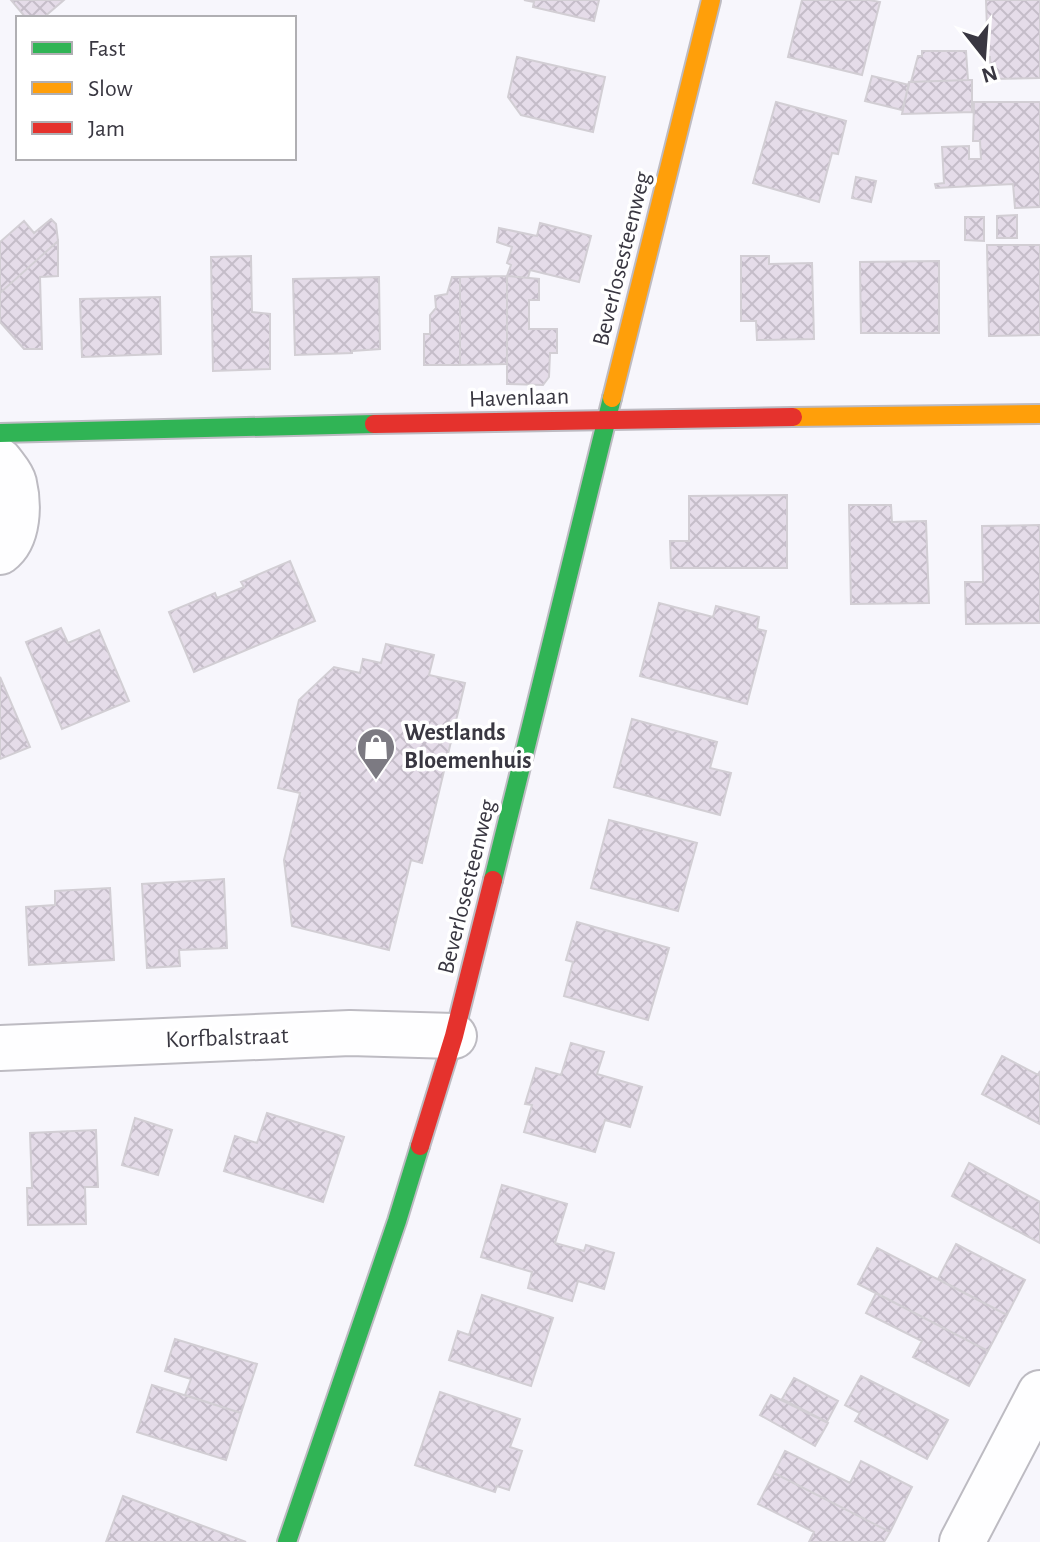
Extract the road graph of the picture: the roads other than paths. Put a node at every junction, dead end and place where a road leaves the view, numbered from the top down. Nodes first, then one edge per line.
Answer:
1 (711, 0) edge
2 (1040, 414) edge
3 (608, 419) junction
4 (0, 433) edge
5 (0, 461) edge
6 (0, 552) edge
7 (454, 1036) junction
8 (0, 1048) edge
9 (1040, 1393) edge
10 (287, 1542) edge
11 (962, 1542) edge

1 - 3 street, Beverlosesteenweg
2 - 3 street, Havenlaan
3 - 4 street, Havenlaan
3 - 7 street, Beverlosesteenweg
5 - 6 street
7 - 8 street, Korfbalstraat
7 - 10 street, Beverlosesteenweg
9 - 11 street

